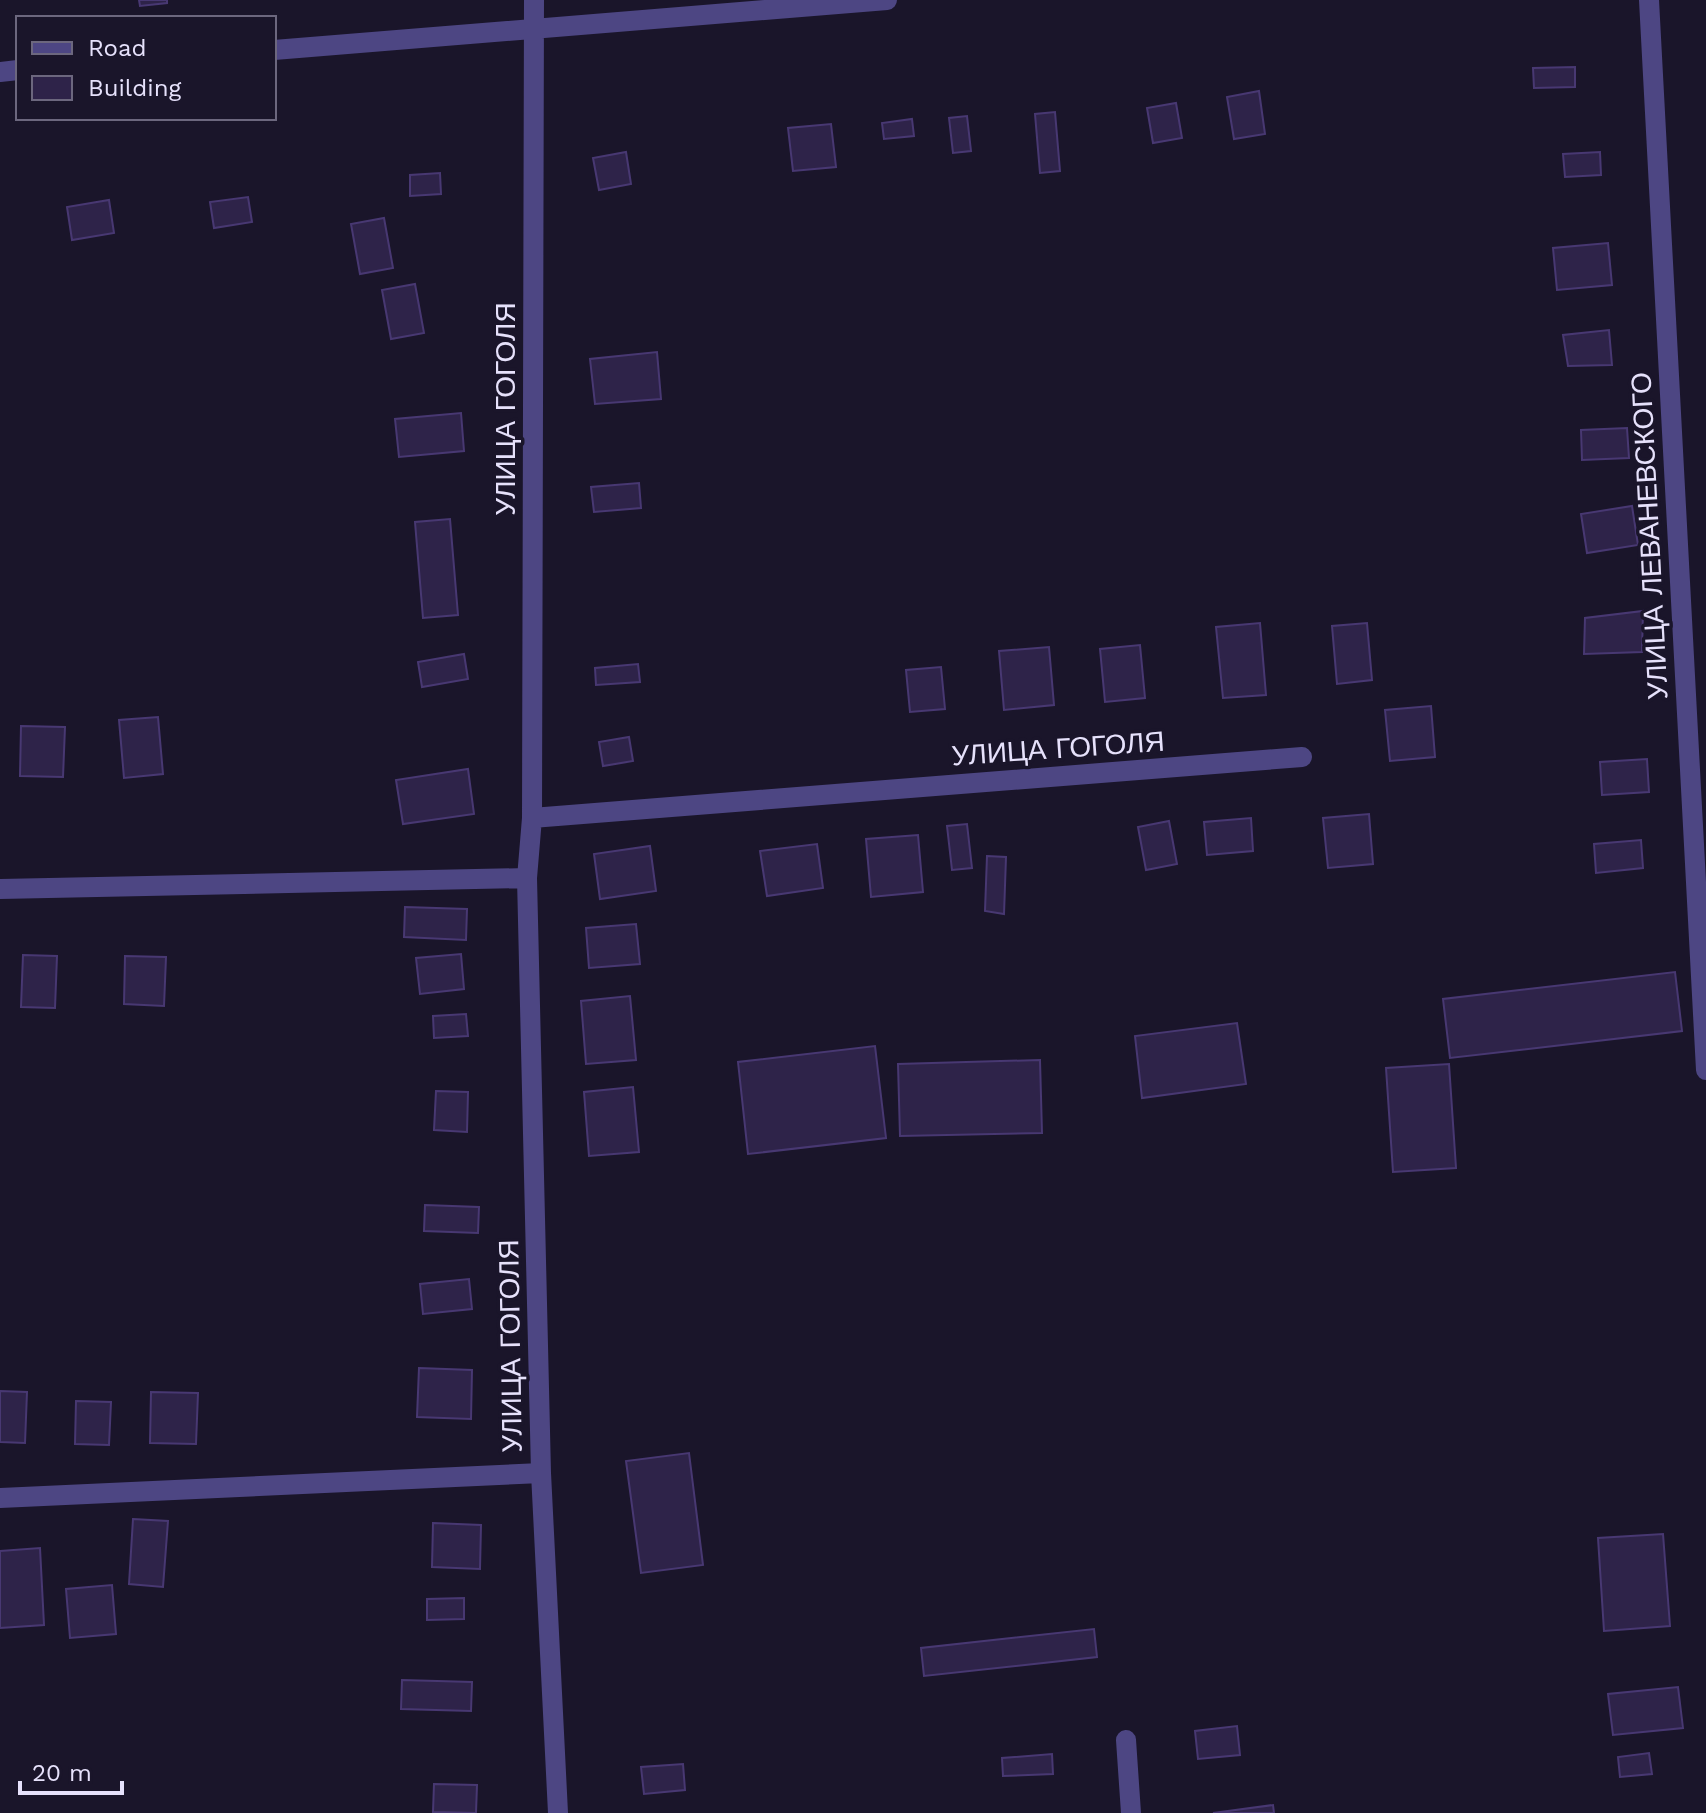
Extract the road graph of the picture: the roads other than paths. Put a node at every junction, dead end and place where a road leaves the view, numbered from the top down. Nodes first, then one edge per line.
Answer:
1 (534, 0) edge
2 (887, 0) edge
3 (1649, 0) edge
4 (534, 29) junction
5 (276, 50) edge
6 (1302, 757) dead end
7 (532, 818) junction
8 (527, 878) junction
9 (0, 889) edge
10 (1706, 1070) edge
11 (541, 1473) junction
12 (0, 1498) edge
13 (1126, 1740) dead end
14 (558, 1813) edge
15 (1131, 1813) edge

1 - 4 street, УЛИЦА ГОГОЛЯ
2 - 4 street
3 - 10 street, УЛИЦА ЛЕВАНЕВСКОГО
4 - 5 street
4 - 7 street, УЛИЦА ГОГОЛЯ
6 - 7 street, УЛИЦА ГОГОЛЯ
7 - 8 street, УЛИЦА ГОГОЛЯ
8 - 9 street
8 - 11 street, УЛИЦА ГОГОЛЯ
11 - 12 street
11 - 14 street, УЛИЦА ГОГОЛЯ
13 - 15 street

